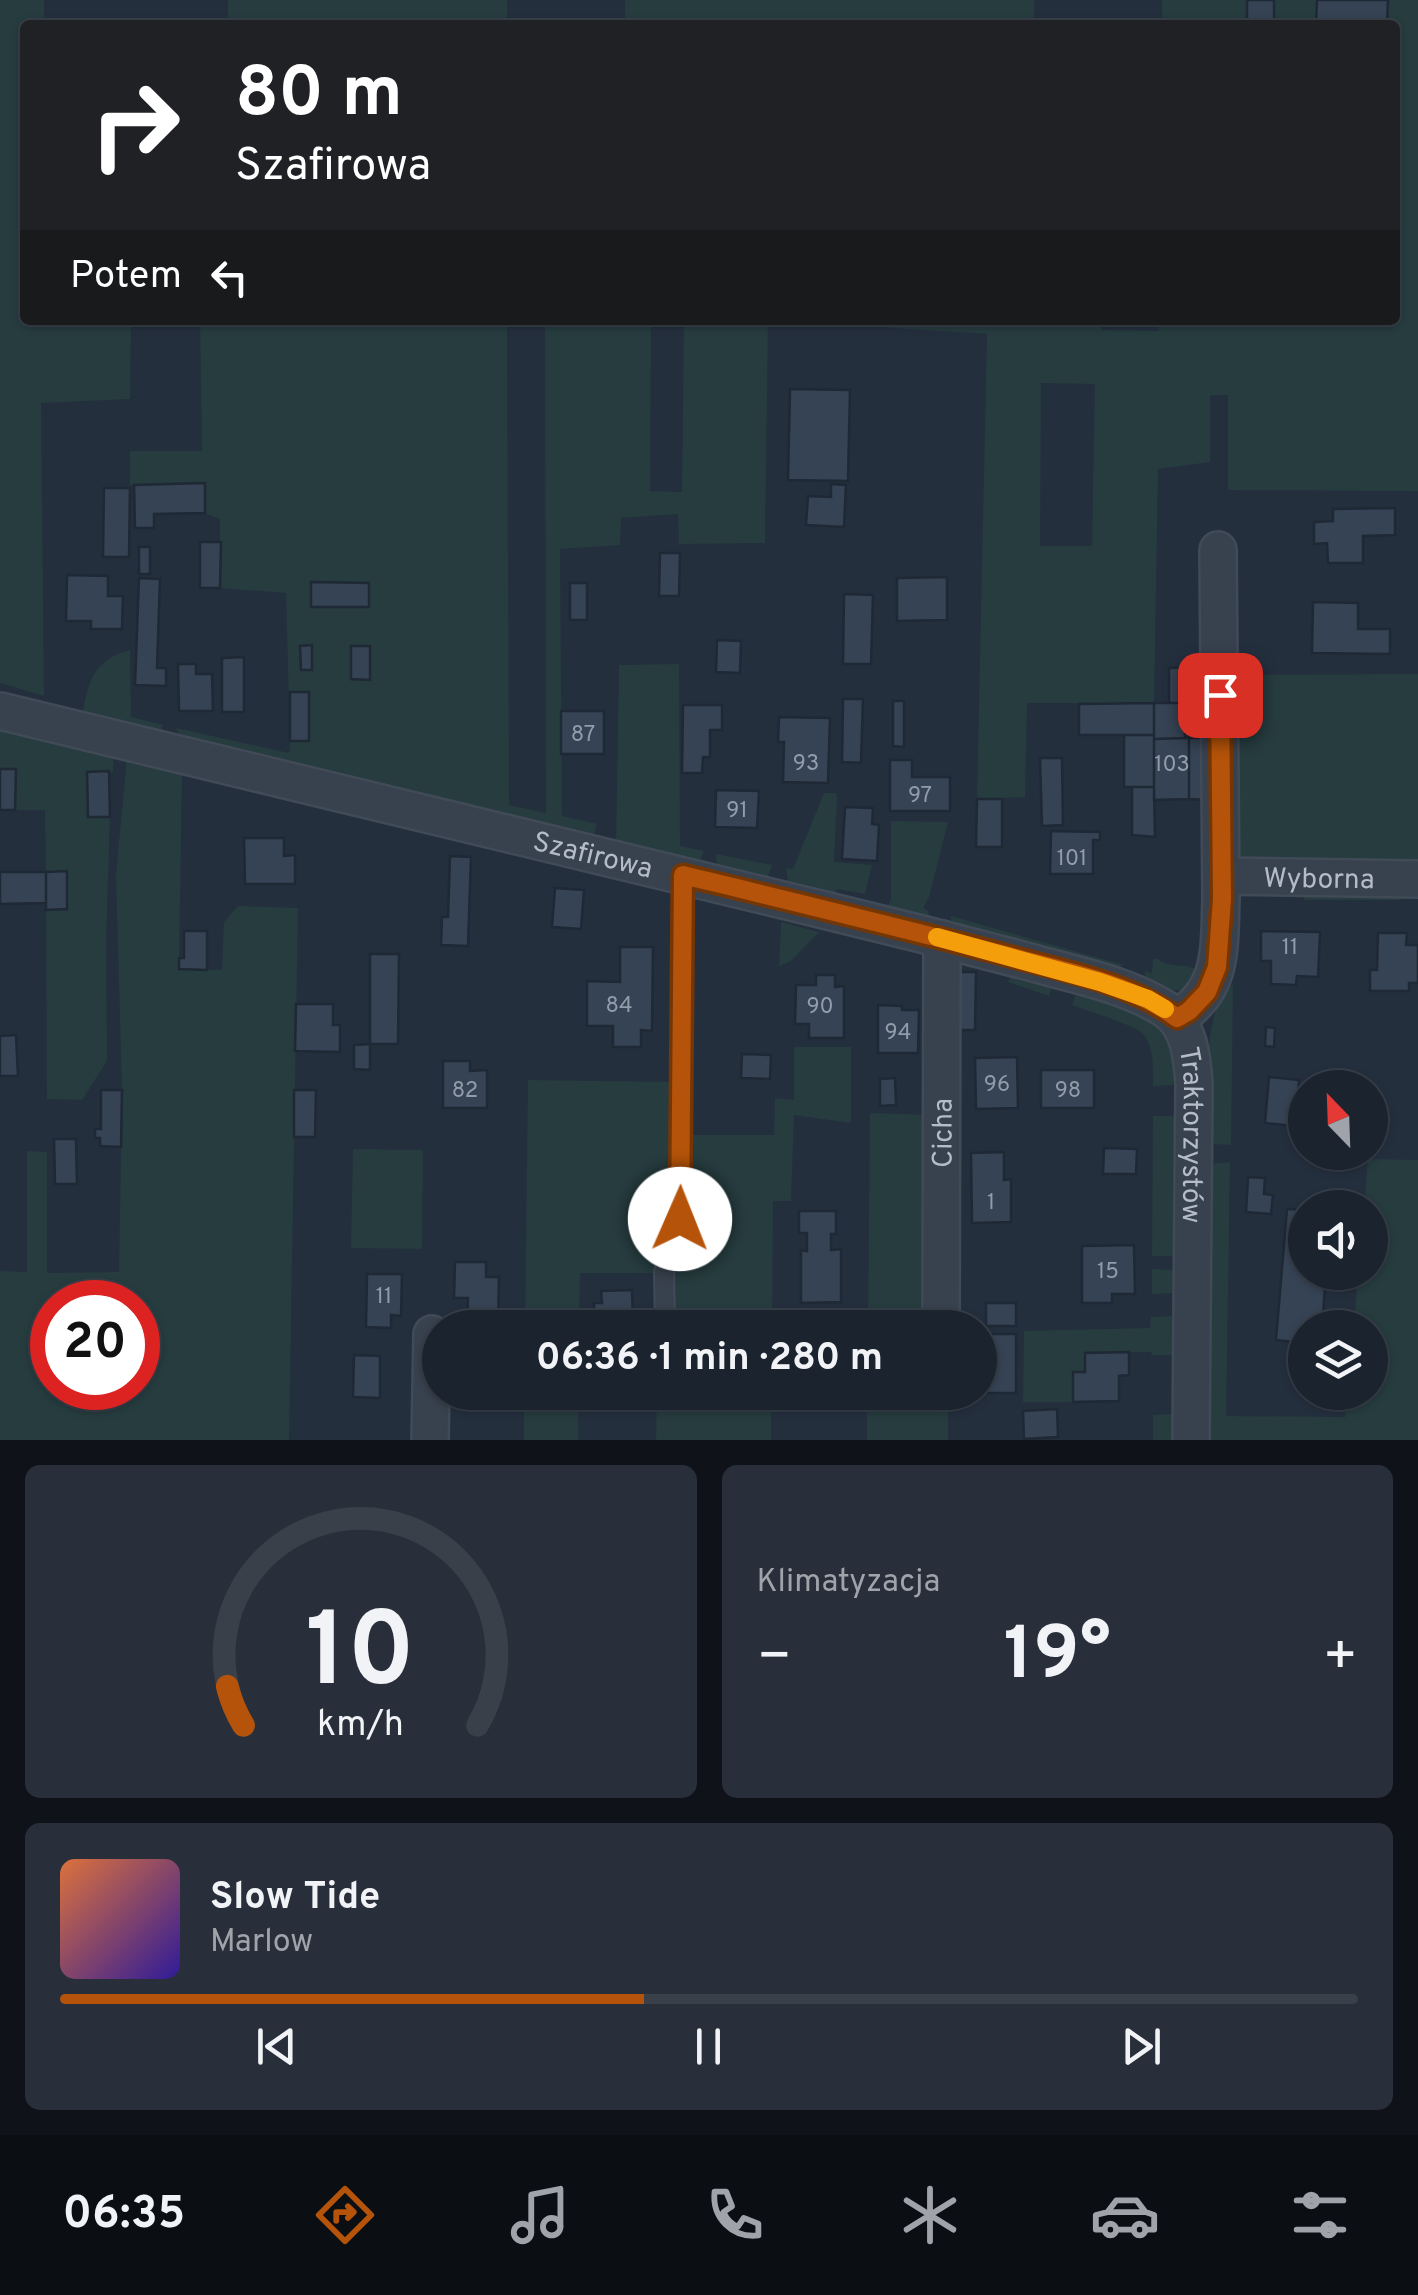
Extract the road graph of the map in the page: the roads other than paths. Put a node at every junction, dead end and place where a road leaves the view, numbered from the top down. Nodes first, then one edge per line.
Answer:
1 (1218, 550) dead end
2 (0, 711) edge
3 (683, 875) junction
4 (1221, 876) junction
5 (1418, 879) edge
6 (942, 938) junction
7 (1177, 1018) junction
8 (664, 1310) edge
9 (941, 1310) edge
10 (431, 1410) edge
11 (430, 1440) edge
12 (1192, 1440) edge

1 - 4 street, Traktorzystów
2 - 3 street, Szafirowa
3 - 6 street, Szafirowa
3 - 8 lane
4 - 5 street, Wyborna
4 - 7 street, Traktorzystów
6 - 7 street, Szafirowa
6 - 9 street, Cicha
7 - 12 street, Traktorzystów
10 - 11 street

